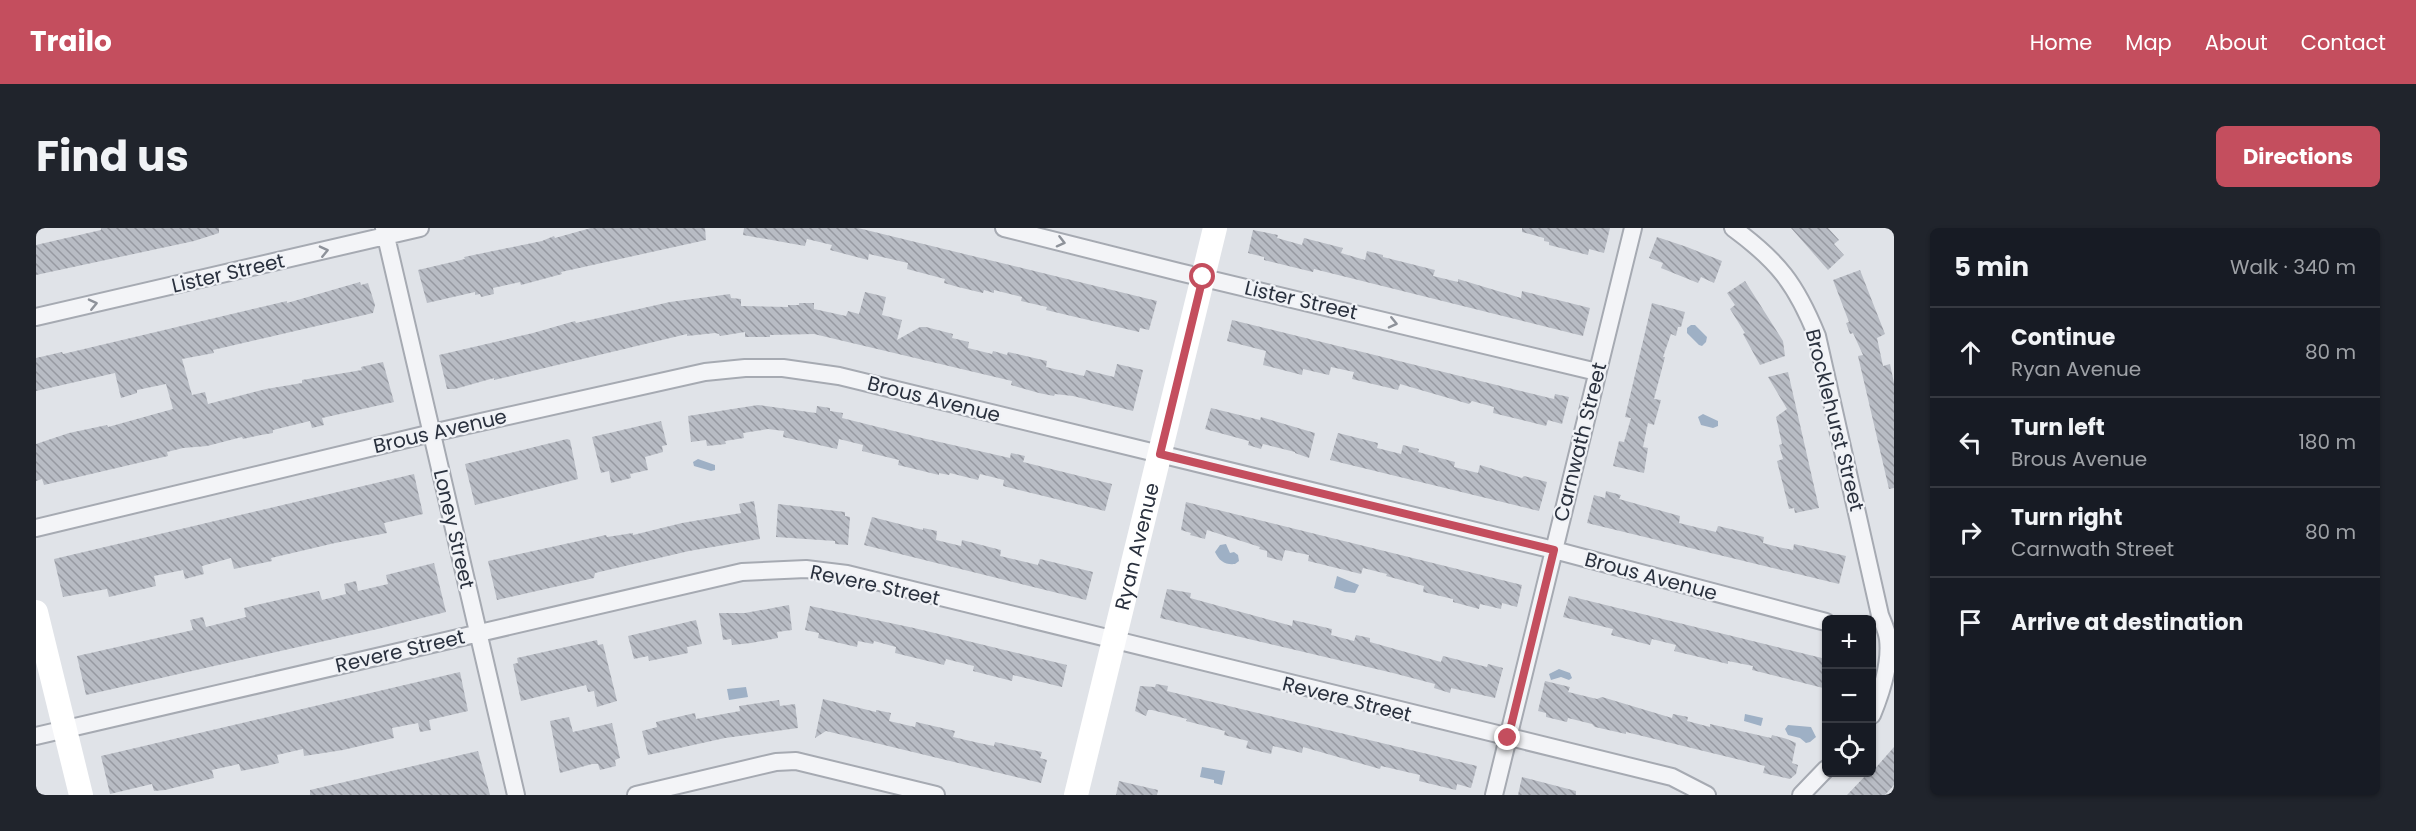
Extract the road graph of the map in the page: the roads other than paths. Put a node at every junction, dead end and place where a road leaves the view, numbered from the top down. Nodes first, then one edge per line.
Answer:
1 (420, 228) edge
2 (1004, 228) edge
3 (1215, 228) edge
4 (1633, 228) edge
5 (1733, 228) edge
6 (385, 232) edge
7 (1203, 277) junction
8 (36, 317) edge
9 (1597, 372) junction
10 (432, 433) junction
11 (1160, 454) junction
12 (36, 528) edge
13 (1554, 550) junction
14 (36, 612) edge
15 (1822, 621) edge
16 (479, 633) junction
17 (1885, 637) edge
18 (1115, 642) junction
19 (1876, 705) edge
20 (65, 730) junction
21 (36, 736) edge
22 (1508, 738) junction
23 (1822, 774) edge
24 (81, 795) edge
25 (516, 795) edge
26 (636, 795) edge
27 (936, 795) edge
28 (1076, 795) edge
29 (1494, 795) edge
30 (1707, 795) edge
31 (1801, 795) edge

1 - 6 street, Lister Street
2 -> 7 street, Lister Street
3 - 7 street, Ryan Avenue
4 - 9 street, Carnwath Street
5 - 17 street, Brocklehurst Street
8 -> 6 street, Lister Street
6 - 10 street, Loney Street
7 -> 9 street, Lister Street
7 - 11 street, Ryan Avenue
9 - 13 street, Carnwath Street
10 - 11 street, Brous Avenue
10 - 12 street, Brous Avenue
10 - 16 street, Loney Street
11 - 13 street, Brous Avenue
11 - 18 street, Ryan Avenue
13 - 15 street, Brous Avenue
13 - 22 street, Carnwath Street
14 - 20 street
16 - 18 street, Revere Street
16 - 20 street, Revere Street
16 - 25 street, Loney Street
17 - 19 street
18 - 22 street, Revere Street
18 - 28 street, Ryan Avenue
20 - 21 street, Revere Street
20 - 24 street
22 - 29 street, Carnwath Street
22 - 30 street, Revere Street
23 - 31 street
26 - 27 street

